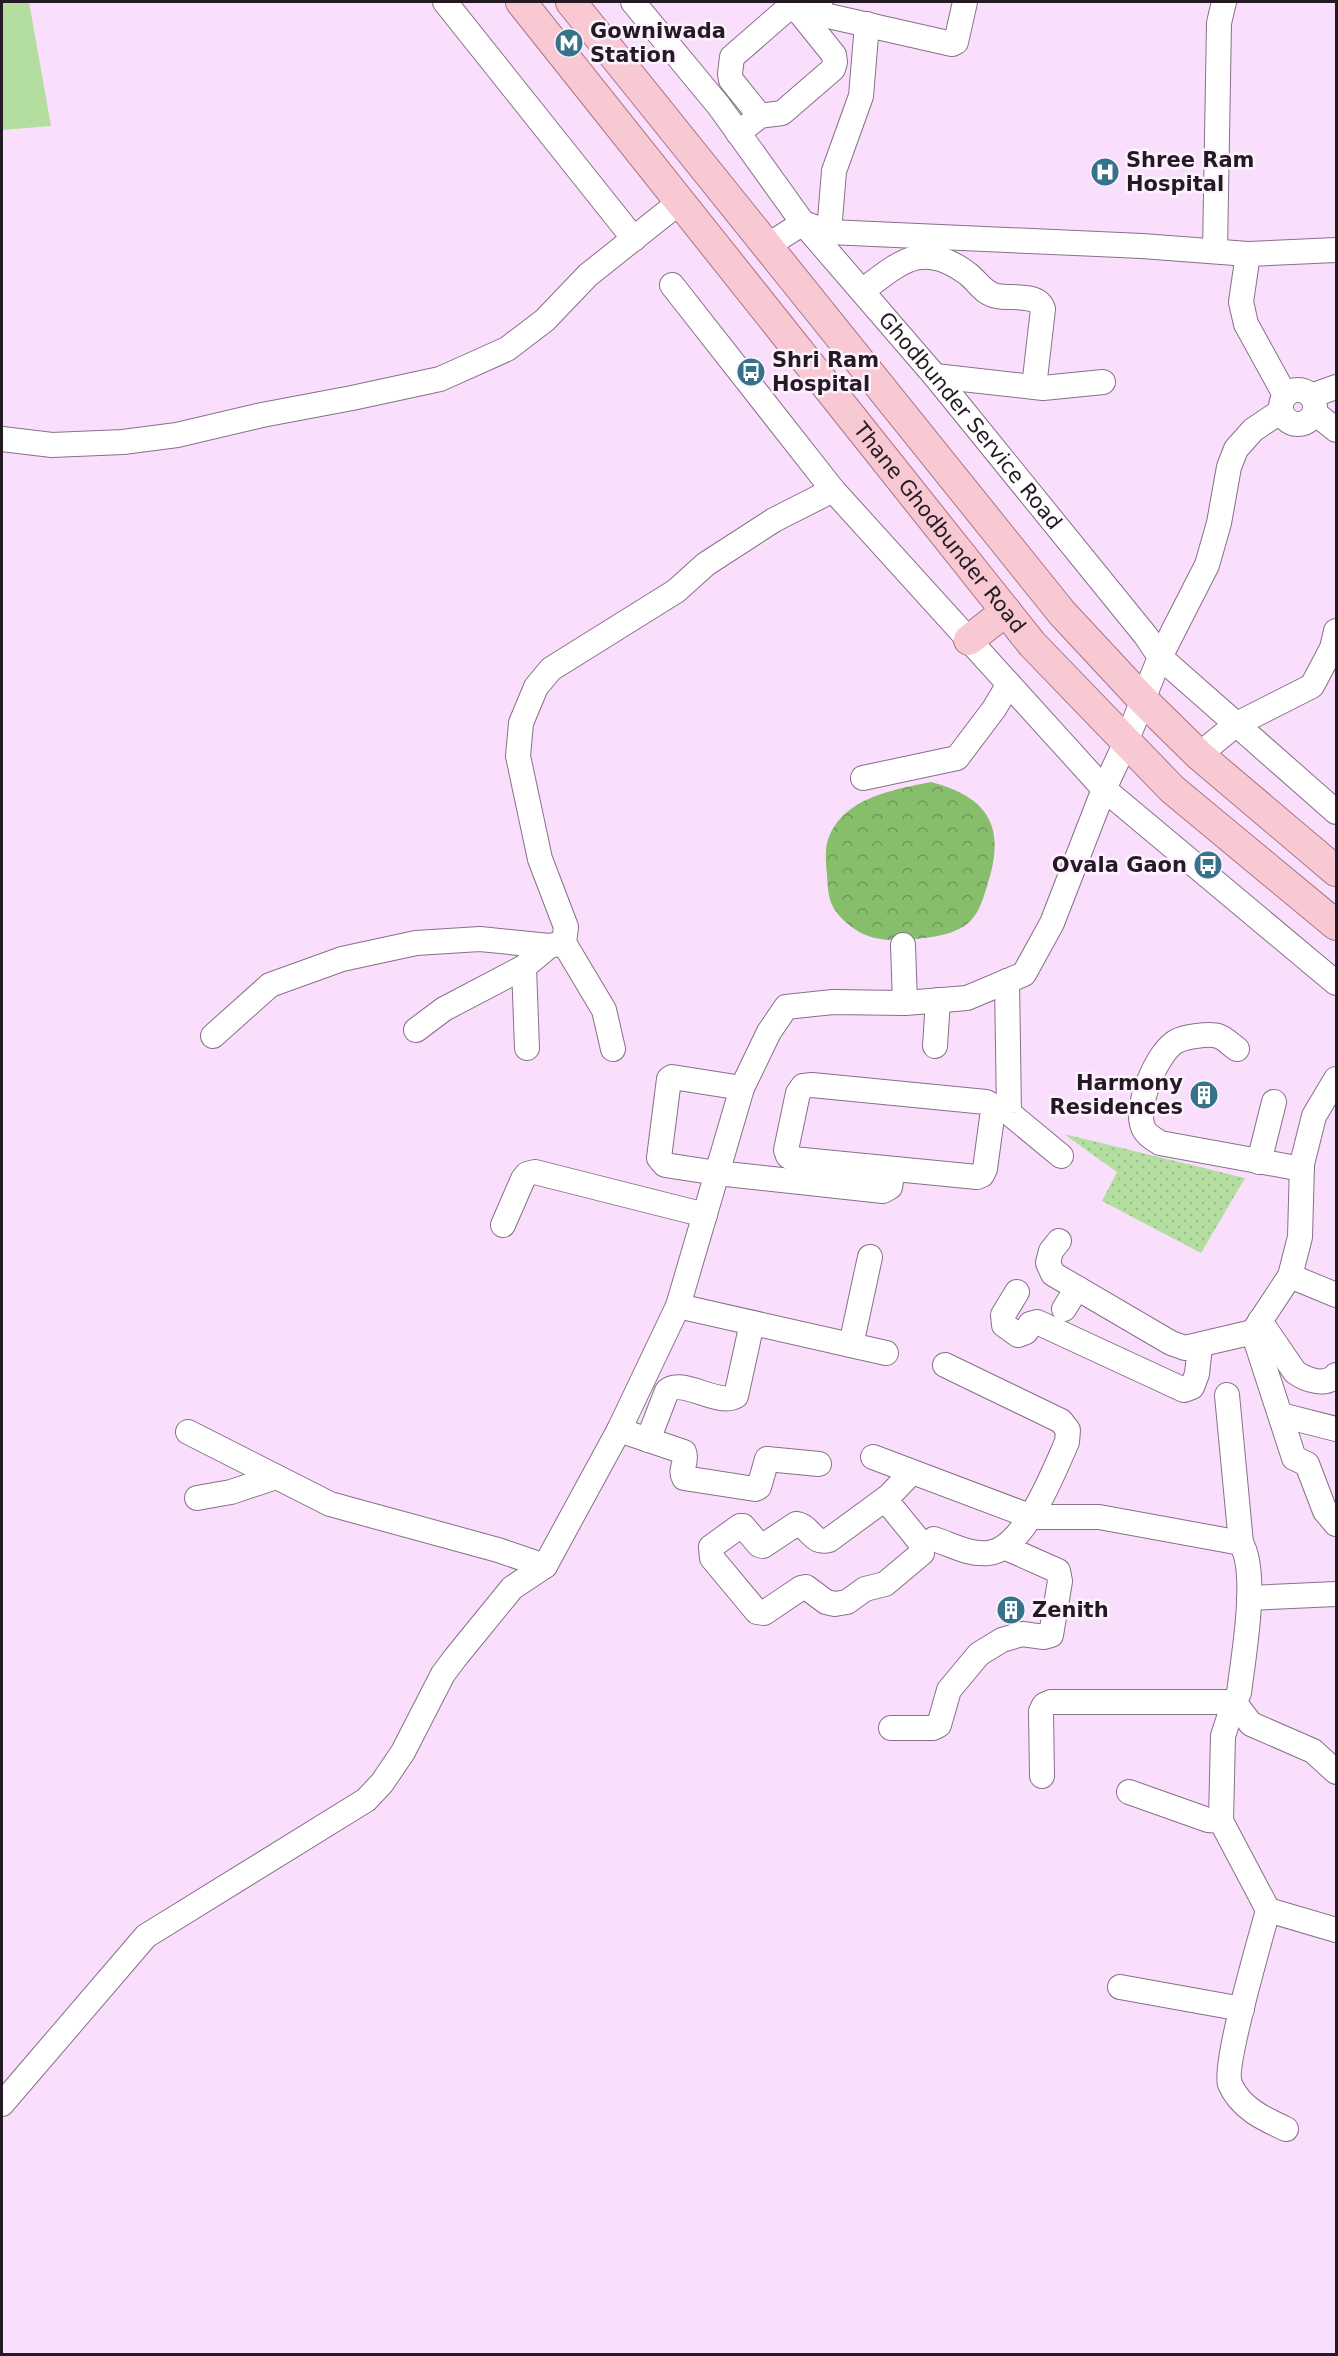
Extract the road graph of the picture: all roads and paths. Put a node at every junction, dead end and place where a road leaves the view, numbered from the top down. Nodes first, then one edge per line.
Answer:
1 (445, 2) edge
2 (521, 2) edge
3 (571, 2) edge
4 (633, 2) edge
5 (820, 2) edge
6 (965, 2) edge
7 (1224, 2) edge
8 (867, 24) junction
9 (739, 90) junction
10 (719, 106) junction
11 (759, 116) junction
12 (738, 133) junction
13 (681, 201) junction
14 (803, 223) junction
15 (829, 232) junction
16 (634, 239) junction
17 (767, 246) junction
18 (1336, 250) edge
19 (1215, 251) junction
20 (1248, 254) junction
21 (672, 285) dead end
22 (862, 291) junction
23 (935, 376) junction
24 (1103, 382) dead end
25 (1034, 387) junction
26 (1336, 387) edge
27 (1283, 403) junction
28 (1313, 404) junction
29 (1336, 430) edge
30 (2, 439) edge
31 (833, 490) junction
32 (1190, 547) dead end
33 (1207, 565) junction
34 (1006, 611) junction
35 (1336, 631) edge
36 (969, 640) junction
37 (1160, 657) junction
38 (1009, 684) junction
39 (1143, 700) junction
40 (1235, 725) junction
41 (1126, 742) junction
42 (1199, 755) junction
43 (863, 778) dead end
44 (1104, 789) junction
45 (1336, 812) edge
46 (1336, 871) edge
47 (1336, 925) edge
48 (556, 945) junction
49 (903, 945) dead end
50 (524, 967) junction
51 (1007, 981) junction
52 (1336, 983) edge
53 (938, 1000) junction
54 (905, 1003) junction
55 (416, 1030) dead end
56 (213, 1036) dead end
57 (935, 1046) dead end
58 (527, 1048) dead end
59 (1238, 1048) dead end
60 (613, 1049) dead end
61 (1336, 1079) edge
62 (742, 1088) junction
63 (1274, 1102) dead end
64 (1061, 1156) dead end
65 (1259, 1162) junction
66 (892, 1169) junction
67 (1302, 1169) junction
68 (717, 1173) junction
69 (705, 1215) junction
70 (503, 1225) dead end
71 (1059, 1241) dead end
72 (870, 1257) dead end
73 (1290, 1276) junction
74 (1077, 1288) junction
75 (1017, 1292) dead end
76 (1336, 1295) edge
77 (678, 1306) junction
78 (1064, 1309) dead end
79 (752, 1323) junction
80 (1257, 1326) junction
81 (851, 1345) junction
82 (1200, 1346) junction
83 (886, 1353) dead end
84 (945, 1365) dead end
85 (1336, 1376) edge
86 (1227, 1395) dead end
87 (1281, 1415) junction
88 (1336, 1429) edge
89 (619, 1430) junction
90 (188, 1432) dead end
91 (648, 1440) junction
92 (873, 1458) dead end
93 (819, 1464) dead end
94 (912, 1472) junction
95 (276, 1478) junction
96 (197, 1498) dead end
97 (885, 1499) junction
98 (1032, 1517) junction
99 (1327, 1522) edge
100 (934, 1539) dead end
101 (1240, 1544) junction
102 (1004, 1547) junction
103 (545, 1566) junction
104 (1336, 1594) edge
105 (1249, 1598) junction
106 (1234, 1702) junction
107 (891, 1728) dead end
108 (1336, 1772) edge
109 (1042, 1776) dead end
110 (1129, 1792) dead end
111 (1221, 1821) junction
112 (1268, 1910) junction
113 (1336, 1930) edge
114 (1120, 1987) dead end
115 (1242, 2009) junction
116 (2, 2104) edge
117 (1286, 2128) dead end

1 - 16 street
2 - 13 main road, Thane Ghodbunder Road
3 - 17 main road, Thane Ghodbunder Road
4 - 10 street, Ghodbunder Service Road
5 - 8 street
6 - 8 street
7 - 19 street
8 - 15 street
9 - 10 street
9 - 11 street
9 - 11 street
10 - 12 street, Ghodbunder Service Road
11 - 12 street
12 - 14 street, Ghodbunder Service Road
13 - 16 street
13 - 34 main road, Thane Ghodbunder Road
14 - 15 street
14 - 17 street
14 - 22 street, Ghodbunder Service Road
15 - 19 street
16 - 30 street
17 - 39 main road, Thane Ghodbunder Road
18 - 20 street
19 - 20 street
20 - 27 street
21 - 31 street
22 - 23 street, Ghodbunder Service Road
22 - 25 street
23 - 25 street
23 - 37 street, Ghodbunder Service Road
24 - 25 street
26 - 28 street
27 - 28 street
27 - 33 street
28 - 29 street
31 - 36 street
31 - 48 street
32 - 33 street
33 - 37 street
34 - 36 main road
34 - 41 main road, Thane Ghodbunder Road
35 - 40 street
36 - 38 street
37 - 39 street
37 - 40 street, Ghodbunder Service Road
38 - 43 street
38 - 44 street
39 - 41 street
39 - 42 main road, Thane Ghodbunder Road
40 - 42 street
40 - 45 street, Ghodbunder Service Road
41 - 44 street
41 - 47 main road, Thane Ghodbunder Road
42 - 46 main road, Thane Ghodbunder Road
44 - 51 street
44 - 52 street
48 - 50 street
48 - 56 street
48 - 60 street
49 - 54 street
50 - 55 street
50 - 58 street
51 - 53 street
51 - 64 street
53 - 54 street
53 - 57 street
54 - 62 street
59 - 65 street
61 - 67 street
62 - 68 street
62 - 68 street
63 - 65 street
65 - 67 street
66 - 66 street
66 - 68 street
67 - 73 street
68 - 69 street
69 - 70 street
69 - 77 street
71 - 74 street
72 - 81 street
73 - 76 street
73 - 80 street
74 - 78 street
74 - 82 street
75 - 82 street
77 - 79 street
77 - 89 street
79 - 81 street
79 - 91 street
80 - 82 street
80 - 85 street
80 - 87 street
81 - 83 street
84 - 98 street
86 - 101 street
87 - 88 street
87 - 99 street
89 - 91 street
89 - 103 street
90 - 95 street
91 - 93 street
92 - 94 street
94 - 97 street
94 - 98 street
95 - 96 street
95 - 103 street
97 - 97 street
98 - 101 street
98 - 102 street
100 - 102 street
101 - 105 street
102 - 107 street
103 - 116 street
104 - 105 street
105 - 106 street
106 - 108 street
106 - 109 street
106 - 111 street
110 - 111 street
111 - 112 street
112 - 113 street
112 - 115 street
114 - 115 street
115 - 117 street

